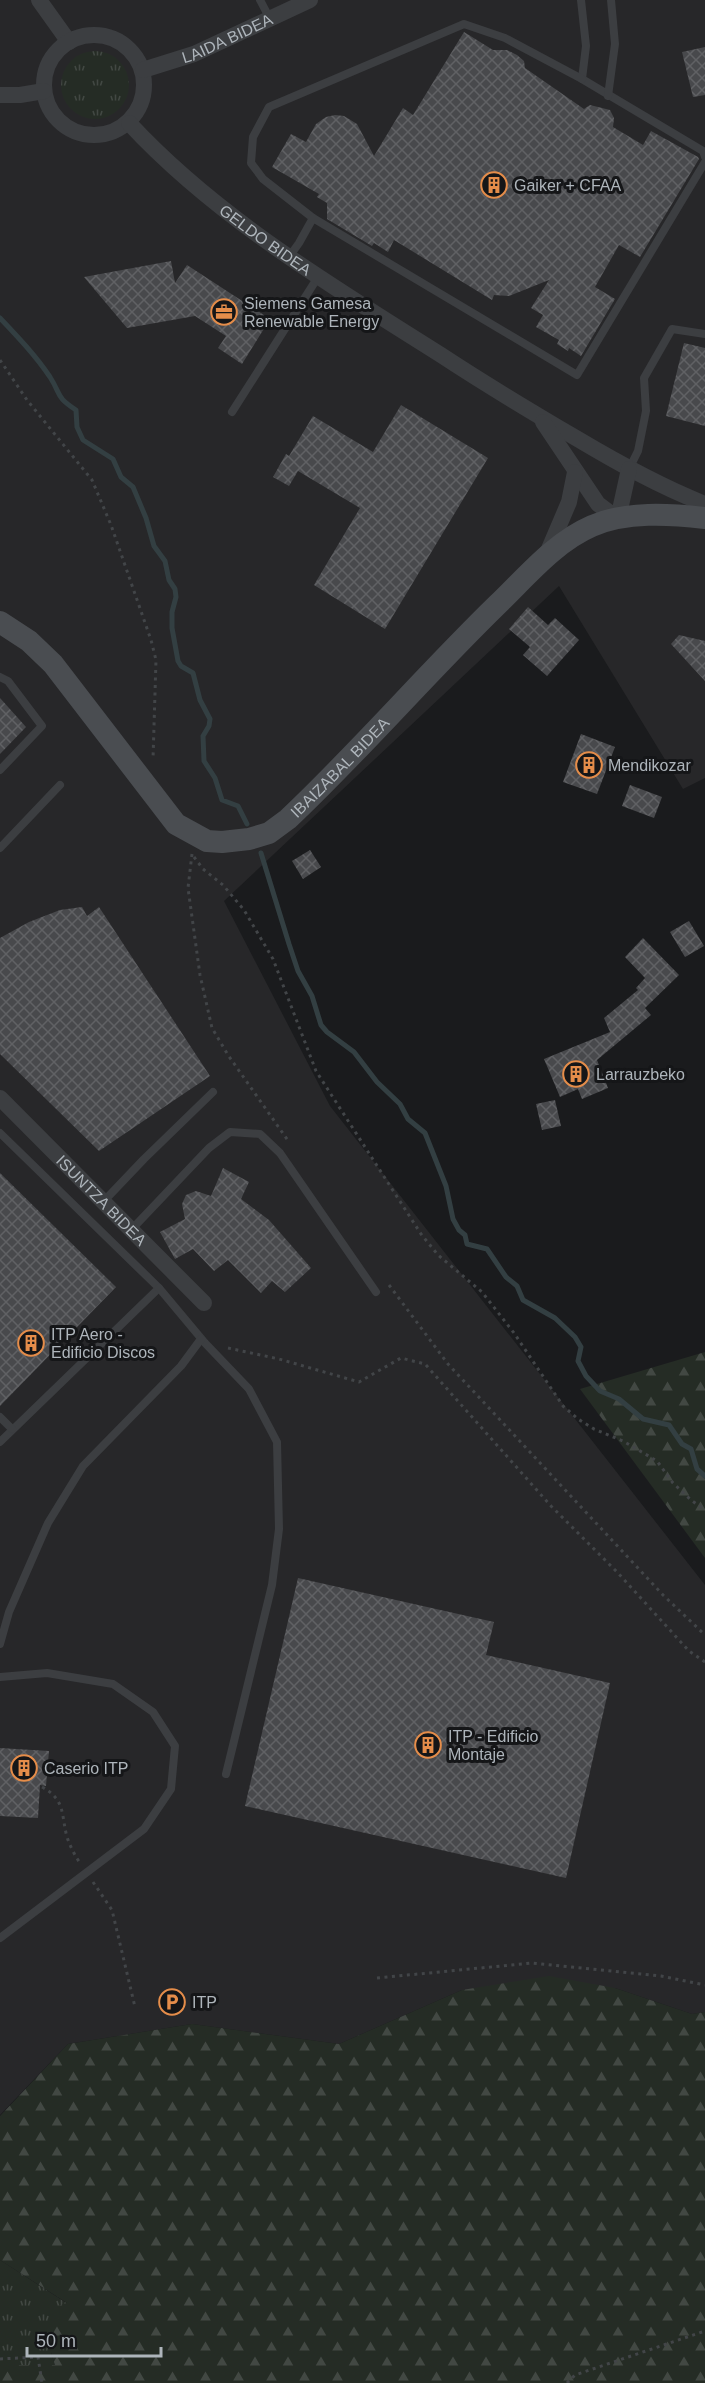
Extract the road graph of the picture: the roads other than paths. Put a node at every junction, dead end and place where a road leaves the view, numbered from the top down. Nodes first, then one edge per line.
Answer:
1 (39, 0) edge
2 (260, 0) edge
3 (310, 0) edge
4 (581, 0) edge
5 (611, 0) edge
6 (270, 19) junction
7 (69, 42) junction
8 (143, 70) junction
9 (582, 79) junction
10 (44, 91) junction
11 (0, 94) edge
12 (608, 96) junction
13 (129, 123) junction
14 (705, 157) edge
15 (705, 162) edge
16 (313, 218) junction
17 (289, 257) junction
18 (318, 277) junction
19 (705, 334) edge
20 (232, 412) dead end
21 (539, 416) junction
22 (629, 469) junction
23 (575, 472) junction
24 (705, 504) edge
25 (705, 518) edge
26 (618, 519) junction
27 (544, 558) junction
28 (0, 622) edge
29 (0, 677) edge
30 (0, 770) edge
31 (60, 785) dead end
32 (0, 848) edge
33 (213, 1092) dead end
34 (0, 1098) edge
35 (0, 1133) edge
36 (104, 1201) junction
37 (132, 1229) junction
38 (159, 1288) junction
39 (376, 1292) dead end
40 (204, 1303) dead end
41 (201, 1339) junction
42 (0, 1417) edge
43 (12, 1429) junction
44 (0, 1442) edge
45 (0, 1644) edge
46 (0, 1677) edge
47 (226, 1774) dead end
48 (0, 1938) edge

1 - 7 street
2 - 6 lane
3 - 6 street, LAIDA BIDEA
4 - 9 lane
5 - 12 lane
6 - 8 street, LAIDA BIDEA
7 - 8 street
7 - 10 street
8 - 13 street
9 - 12 lane
9 - 16 lane
10 - 11 street
10 - 13 street
12 - 14 lane
13 - 17 street, GELDO BIDEA
15 - 16 lane
16 - 17 lane
17 - 18 street, GELDO BIDEA
18 - 20 lane
18 - 21 street, GELDO BIDEA
19 - 22 lane
21 - 22 street, GELDO BIDEA
21 - 23 street
22 - 24 street, GELDO BIDEA
22 - 26 street
23 - 26 street
23 - 27 street
25 - 26 street, IBAIZABAL BIDEA
26 - 27 street, IBAIZABAL BIDEA
27 - 28 street, IBAIZABAL BIDEA
29 - 30 lane
31 - 32 lane
33 - 36 lane
34 - 36 street, ISUNTZA BIDEA
35 - 38 lane
36 - 37 street, ISUNTZA BIDEA
37 - 39 lane
37 - 40 street, ISUNTZA BIDEA
38 - 41 lane
38 - 43 lane
41 - 45 lane
41 - 47 lane
42 - 43 lane
43 - 44 lane
46 - 48 lane

